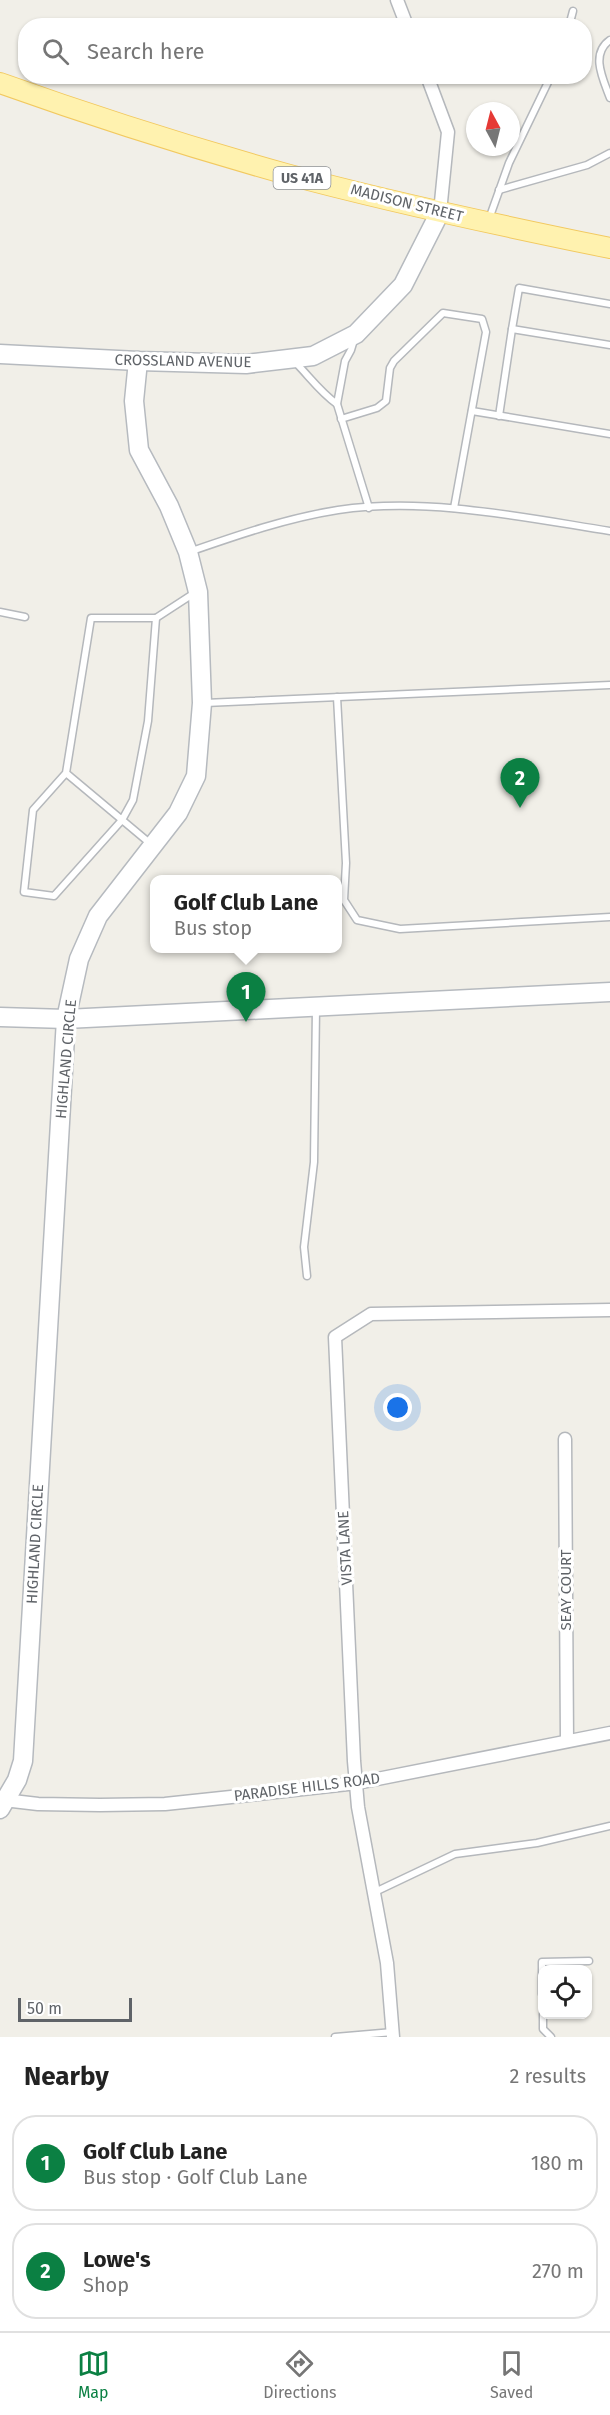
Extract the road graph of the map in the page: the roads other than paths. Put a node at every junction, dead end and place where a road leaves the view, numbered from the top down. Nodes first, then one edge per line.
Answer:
1 (397, 0) edge
2 (573, 11) dead end
3 (404, 18) edge
4 (571, 18) edge
5 (610, 40) edge
6 (0, 83) edge
7 (430, 84) edge
8 (547, 84) edge
9 (610, 98) edge
10 (610, 153) edge
11 (499, 190) junction
12 (440, 212) junction
13 (487, 223) junction
14 (610, 248) edge
15 (610, 304) edge
16 (512, 329) junction
17 (356, 334) junction
18 (610, 345) edge
19 (0, 354) edge
20 (290, 358) junction
21 (138, 361) junction
22 (337, 404) junction
23 (472, 411) junction
24 (499, 416) junction
25 (341, 419) junction
26 (610, 434) edge
27 (369, 508) junction
28 (454, 508) junction
29 (610, 531) edge
30 (188, 552) junction
31 (198, 592) junction
32 (0, 612) edge
33 (25, 617) dead end
34 (156, 618) junction
35 (610, 685) edge
36 (337, 697) junction
37 (201, 703) junction
38 (66, 773) junction
39 (122, 819) junction
40 (152, 845) junction
41 (610, 917) edge
42 (610, 992) edge
43 (315, 1007) junction
44 (0, 1017) edge
45 (66, 1019) junction
46 (307, 1276) dead end
47 (610, 1310) edge
48 (565, 1439) dead end
49 (610, 1733) edge
50 (567, 1741) junction
51 (357, 1783) junction
52 (1, 1803) edge
53 (610, 1826) edge
54 (374, 1892) junction
55 (589, 1961) dead end
56 (542, 1965) edge
57 (543, 2019) edge
58 (393, 2034) edge
59 (335, 2037) edge
60 (551, 2037) edge

1 - 3 street
2 - 4 lane
5 - 9 lane
6 - 12 main road, MADISON STREET / US 41A
7 - 12 street
8 - 11 lane
10 - 11 lane
11 - 13 lane
12 - 13 main road, MADISON STREET / US 41A
12 - 17 street, CROSSLAND AVENUE
13 - 14 main road, MADISON STREET / US 41A
15 - 16 lane
16 - 18 lane
16 - 24 lane
17 - 20 street, CROSSLAND AVENUE
17 - 22 lane
19 - 21 street, CROSSLAND AVENUE
20 - 21 street, CROSSLAND AVENUE
20 - 22 lane
21 - 30 street, HIGHLAND CIRCLE
22 - 25 lane
23 - 24 lane
23 - 25 lane
23 - 28 lane
24 - 26 lane
25 - 27 lane
27 - 28 lane
27 - 30 lane
28 - 29 lane
30 - 31 street, HIGHLAND CIRCLE
31 - 34 lane
31 - 37 street, HIGHLAND CIRCLE
32 - 33 lane
34 - 38 lane
34 - 39 lane
35 - 36 lane
36 - 37 lane
36 - 41 lane
37 - 40 street, HIGHLAND CIRCLE
38 - 39 lane
38 - 39 lane
39 - 40 lane
40 - 45 street, HIGHLAND CIRCLE
42 - 43 street
43 - 45 street
43 - 46 lane
44 - 45 street
45 - 52 street, HIGHLAND CIRCLE
47 - 51 street, VISTA LANE
48 - 50 street, SEAY COURT
49 - 50 street, PARADISE HILLS ROAD
50 - 51 street, PARADISE HILLS ROAD
51 - 52 street, PARADISE HILLS ROAD
51 - 54 street, VISTA LANE
53 - 54 lane
54 - 58 street, VISTA LANE
55 - 56 lane
57 - 60 lane
58 - 59 lane

